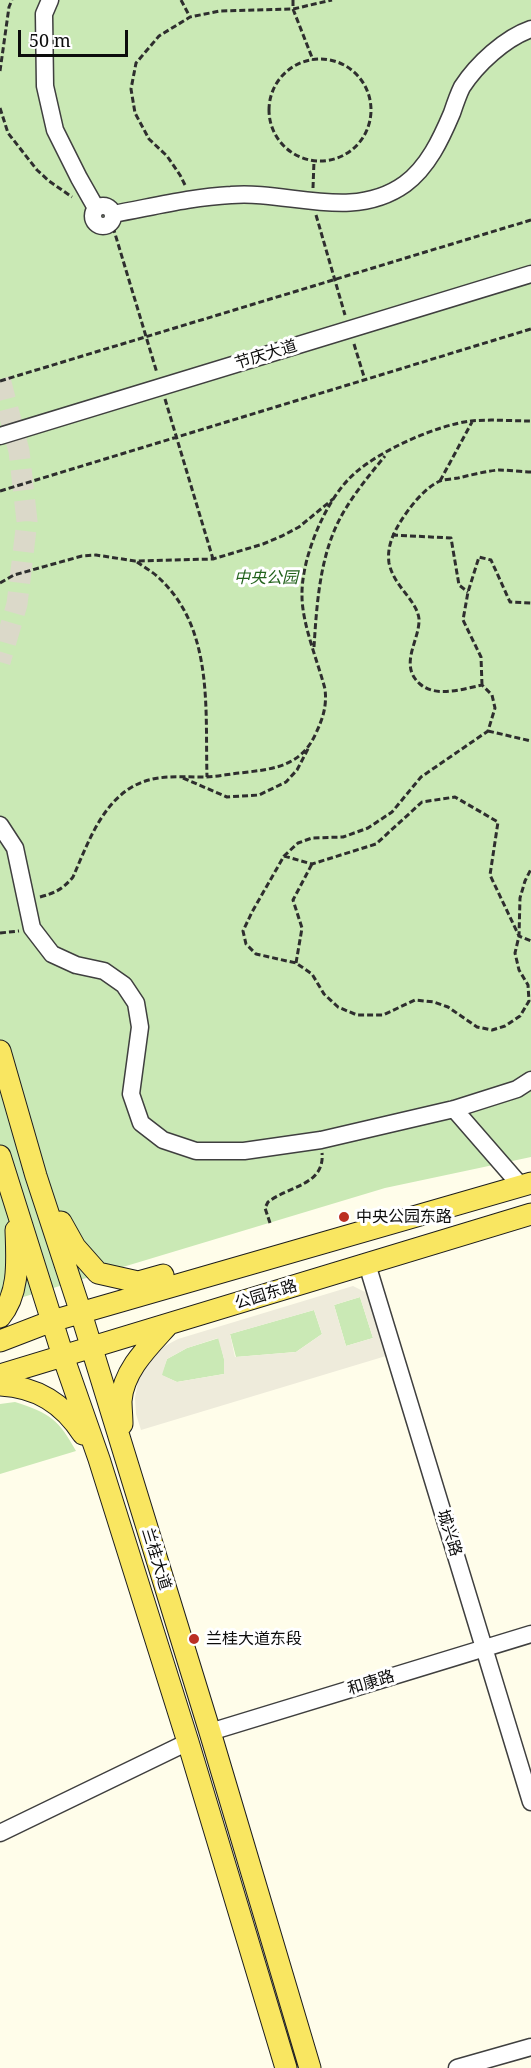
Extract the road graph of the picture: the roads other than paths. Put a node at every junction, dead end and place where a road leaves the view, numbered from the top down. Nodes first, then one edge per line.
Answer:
1 (50, 0) edge
2 (531, 29) edge
3 (531, 274) edge
4 (0, 436) edge
5 (0, 825) edge
6 (0, 1051) edge
7 (531, 1080) edge
8 (454, 1109) junction
9 (0, 1156) edge
10 (36, 1176) junction
11 (526, 1184) edge
12 (16, 1209) junction
13 (531, 1214) edge
14 (273, 1258) junction
15 (367, 1264) junction
16 (81, 1313) junction
17 (0, 1317) edge
18 (52, 1321) junction
19 (170, 1324) junction
20 (0, 1341) edge
21 (92, 1348) junction
22 (63, 1356) junction
23 (0, 1375) edge
24 (0, 1385) edge
25 (124, 1455) junction
26 (99, 1459) junction
27 (531, 1634) edge
28 (484, 1648) junction
29 (210, 1732) junction
30 (188, 1742) junction
31 (531, 1802) edge
32 (0, 1833) edge
33 (531, 2047) edge
34 (286, 2068) edge
35 (310, 2068) edge
36 (457, 2068) edge

1 - 2 street
3 - 4 street, 节庆大道
5 - 8 street
6 - 10 main road, 兰桂大道
7 - 8 street
8 - 11 street
9 - 12 main road, 兰桂大道
10 - 14 main road
10 - 16 main road, 兰桂大道
11 - 14 main road, 公园东路
12 - 17 main road
12 - 18 main road, 兰桂大道
13 - 15 main road, 公园东路
14 - 16 main road, 公园东路
15 - 19 main road, 公园东路
15 - 28 street, 城兴路
16 - 18 main road, 公园东路
16 - 21 main road, 兰桂大道
18 - 20 main road, 公园东路
18 - 22 main road, 兰桂大道
19 - 21 main road, 公园东路
19 - 25 main road
21 - 22 main road, 公园东路
21 - 25 main road, 兰桂大道
22 - 23 main road, 公园东路
22 - 26 main road, 兰桂大道
24 - 26 main road
25 - 29 main road, 兰桂大道
26 - 30 main road, 兰桂大道
27 - 28 street, 和康路
28 - 29 street, 和康路
28 - 31 street, 城兴路
29 - 35 main road, 兰桂大道
30 - 32 street
30 - 34 main road, 兰桂大道
33 - 36 street

